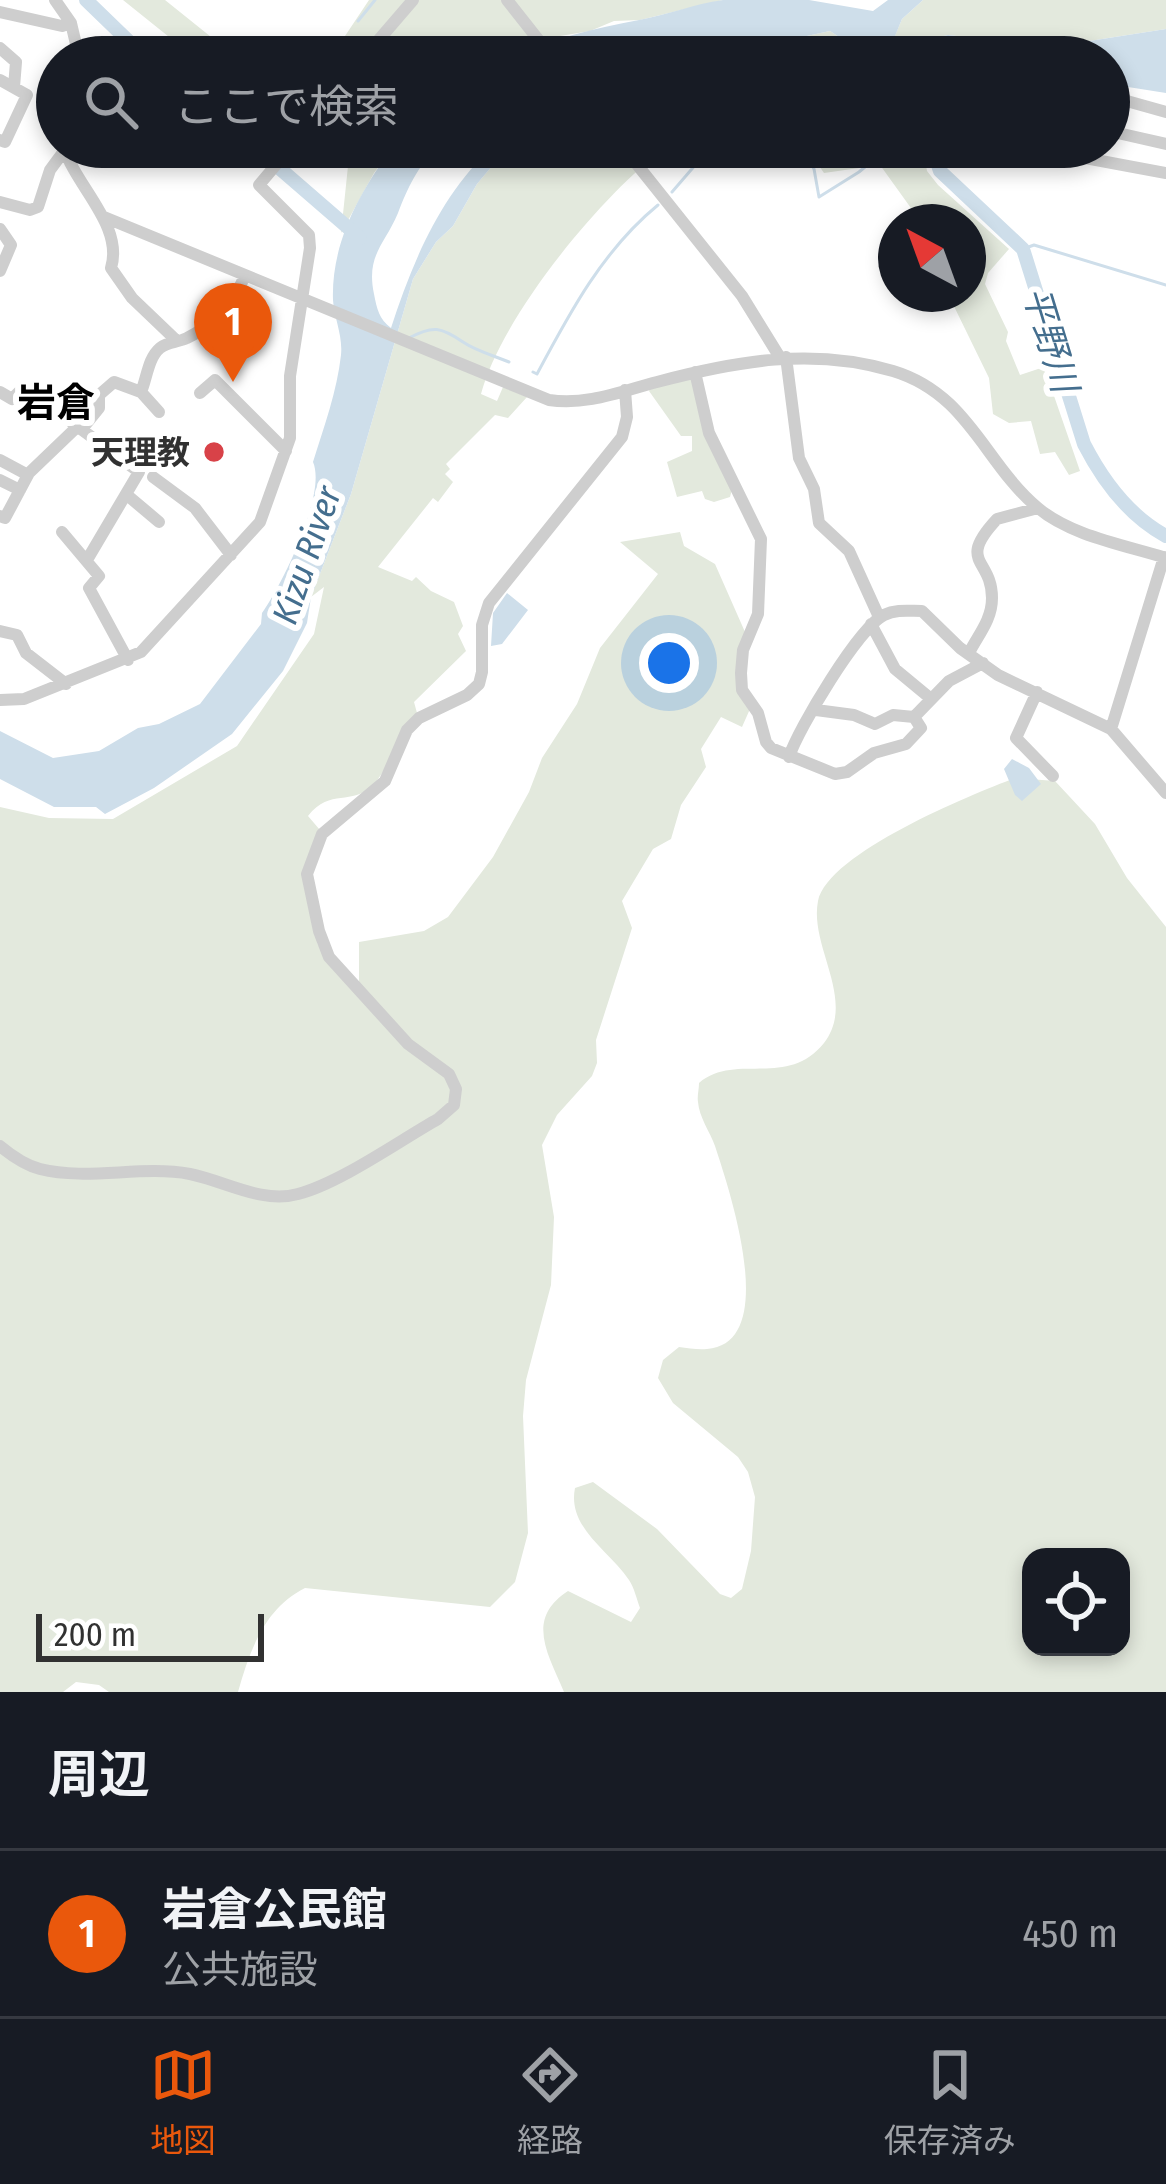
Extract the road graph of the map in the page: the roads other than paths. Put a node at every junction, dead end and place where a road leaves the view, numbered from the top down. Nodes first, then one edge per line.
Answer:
1 (55, 0) edge
2 (413, 0) edge
3 (507, 0) edge
4 (0, 12) edge
5 (71, 23) junction
6 (74, 36) edge
7 (382, 36) edge
8 (535, 36) edge
9 (0, 48) edge
10 (0, 80) edge
11 (14, 87) junction
12 (1130, 101) edge
13 (1166, 112) edge
14 (1130, 136) edge
15 (0, 140) edge
16 (1166, 144) edge
17 (1130, 166) edge
18 (51, 168) edge
19 (73, 168) edge
20 (274, 168) edge
21 (641, 168) edge
22 (1166, 173) edge
23 (0, 202) edge
24 (104, 217) junction
25 (0, 229) edge
26 (0, 271) edge
27 (244, 275) junction
28 (302, 298) junction
29 (177, 341) junction
30 (783, 357) junction
31 (695, 372) junction
32 (625, 390) junction
33 (0, 392) edge
34 (141, 392) junction
35 (200, 393) dead end
36 (159, 412) dead end
37 (79, 428) junction
38 (286, 451) junction
39 (0, 460) edge
40 (28, 475) junction
41 (153, 477) dead end
42 (0, 480) edge
43 (20, 490) junction
44 (127, 495) junction
45 (1038, 508) junction
46 (0, 516) edge
47 (159, 522) dead end
48 (62, 532) dead end
49 (231, 555) junction
50 (1165, 557) edge
51 (87, 560) junction
52 (875, 621) junction
53 (0, 631) edge
54 (968, 652) junction
55 (128, 660) junction
56 (983, 664) junction
57 (66, 684) junction
58 (1037, 692) junction
59 (930, 698) junction
60 (0, 700) edge
61 (816, 710) junction
62 (914, 717) junction
63 (1111, 729) junction
64 (789, 757) junction
65 (1053, 776) dead end
66 (1166, 793) edge
67 (0, 1146) edge

1 - 5 street
2 - 7 street
3 - 8 street
4 - 5 street
5 - 6 street
9 - 11 street
10 - 11 street
11 - 15 street
12 - 13 street
14 - 16 street
17 - 22 street
18 - 23 street
19 - 24 street
20 - 28 street
21 - 30 street
24 - 27 street
24 - 29 street
25 - 26 street
27 - 28 street
27 - 29 street
28 - 32 street
28 - 38 street
29 - 34 street
30 - 31 street
30 - 45 street
30 - 52 street
31 - 32 street
31 - 64 street
32 - 67 street
33 - 37 street
34 - 36 street
34 - 37 street
35 - 38 street
37 - 40 street
37 - 44 street
38 - 49 street
39 - 40 street
40 - 43 street
41 - 49 street
42 - 43 street
43 - 46 street
44 - 47 street
44 - 51 street
45 - 50 street
45 - 54 street
48 - 51 street
49 - 55 street
50 - 63 street
51 - 55 street
52 - 54 street
52 - 59 street
52 - 61 street
53 - 57 street
54 - 56 street
55 - 57 street
56 - 58 street
56 - 59 street
57 - 60 street
58 - 63 street
58 - 65 street
59 - 62 street
61 - 62 street
61 - 64 street
62 - 64 street
63 - 66 street

